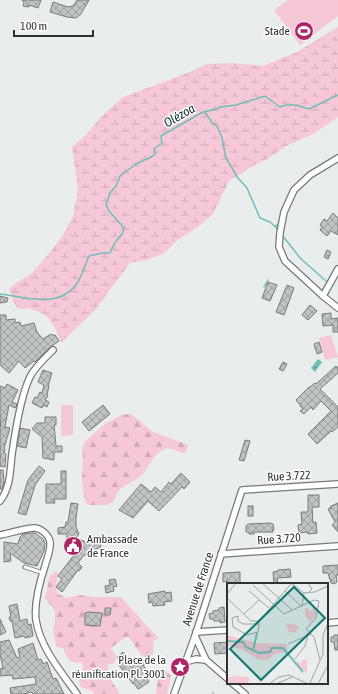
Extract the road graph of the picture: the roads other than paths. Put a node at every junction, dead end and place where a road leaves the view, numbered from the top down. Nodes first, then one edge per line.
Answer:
1 (338, 158) edge
2 (338, 269) edge
3 (323, 296) junction
4 (338, 308) edge
5 (53, 350) dead end
6 (338, 484) edge
7 (242, 490) joint
8 (0, 501) edge
9 (0, 535) edge
10 (338, 546) edge
11 (221, 554) junction
12 (25, 567) dead end
13 (43, 573) junction
14 (338, 622) edge
15 (328, 623) edge
16 (227, 630) edge
17 (195, 634) junction
18 (206, 660) junction
19 (185, 662) junction
20 (227, 678) edge
21 (233, 684) edge
22 (77, 694) edge
23 (174, 694) edge
24 (245, 694) edge

1 - 3 street
2 - 3 street
3 - 4 street
5 - 8 street
6 - 7 street, Rue 3.722
7 - 11 street, Avenue de France
9 - 13 street
10 - 11 street, Rue 3.720
11 - 17 street, Avenue de France
12 - 13 lane
13 - 22 street
14 - 15 street
16 - 17 street
17 - 18 street
17 - 19 street, Avenue de France
18 - 19 street
18 - 20 street
19 - 23 street, Avenue de France
21 - 24 street

